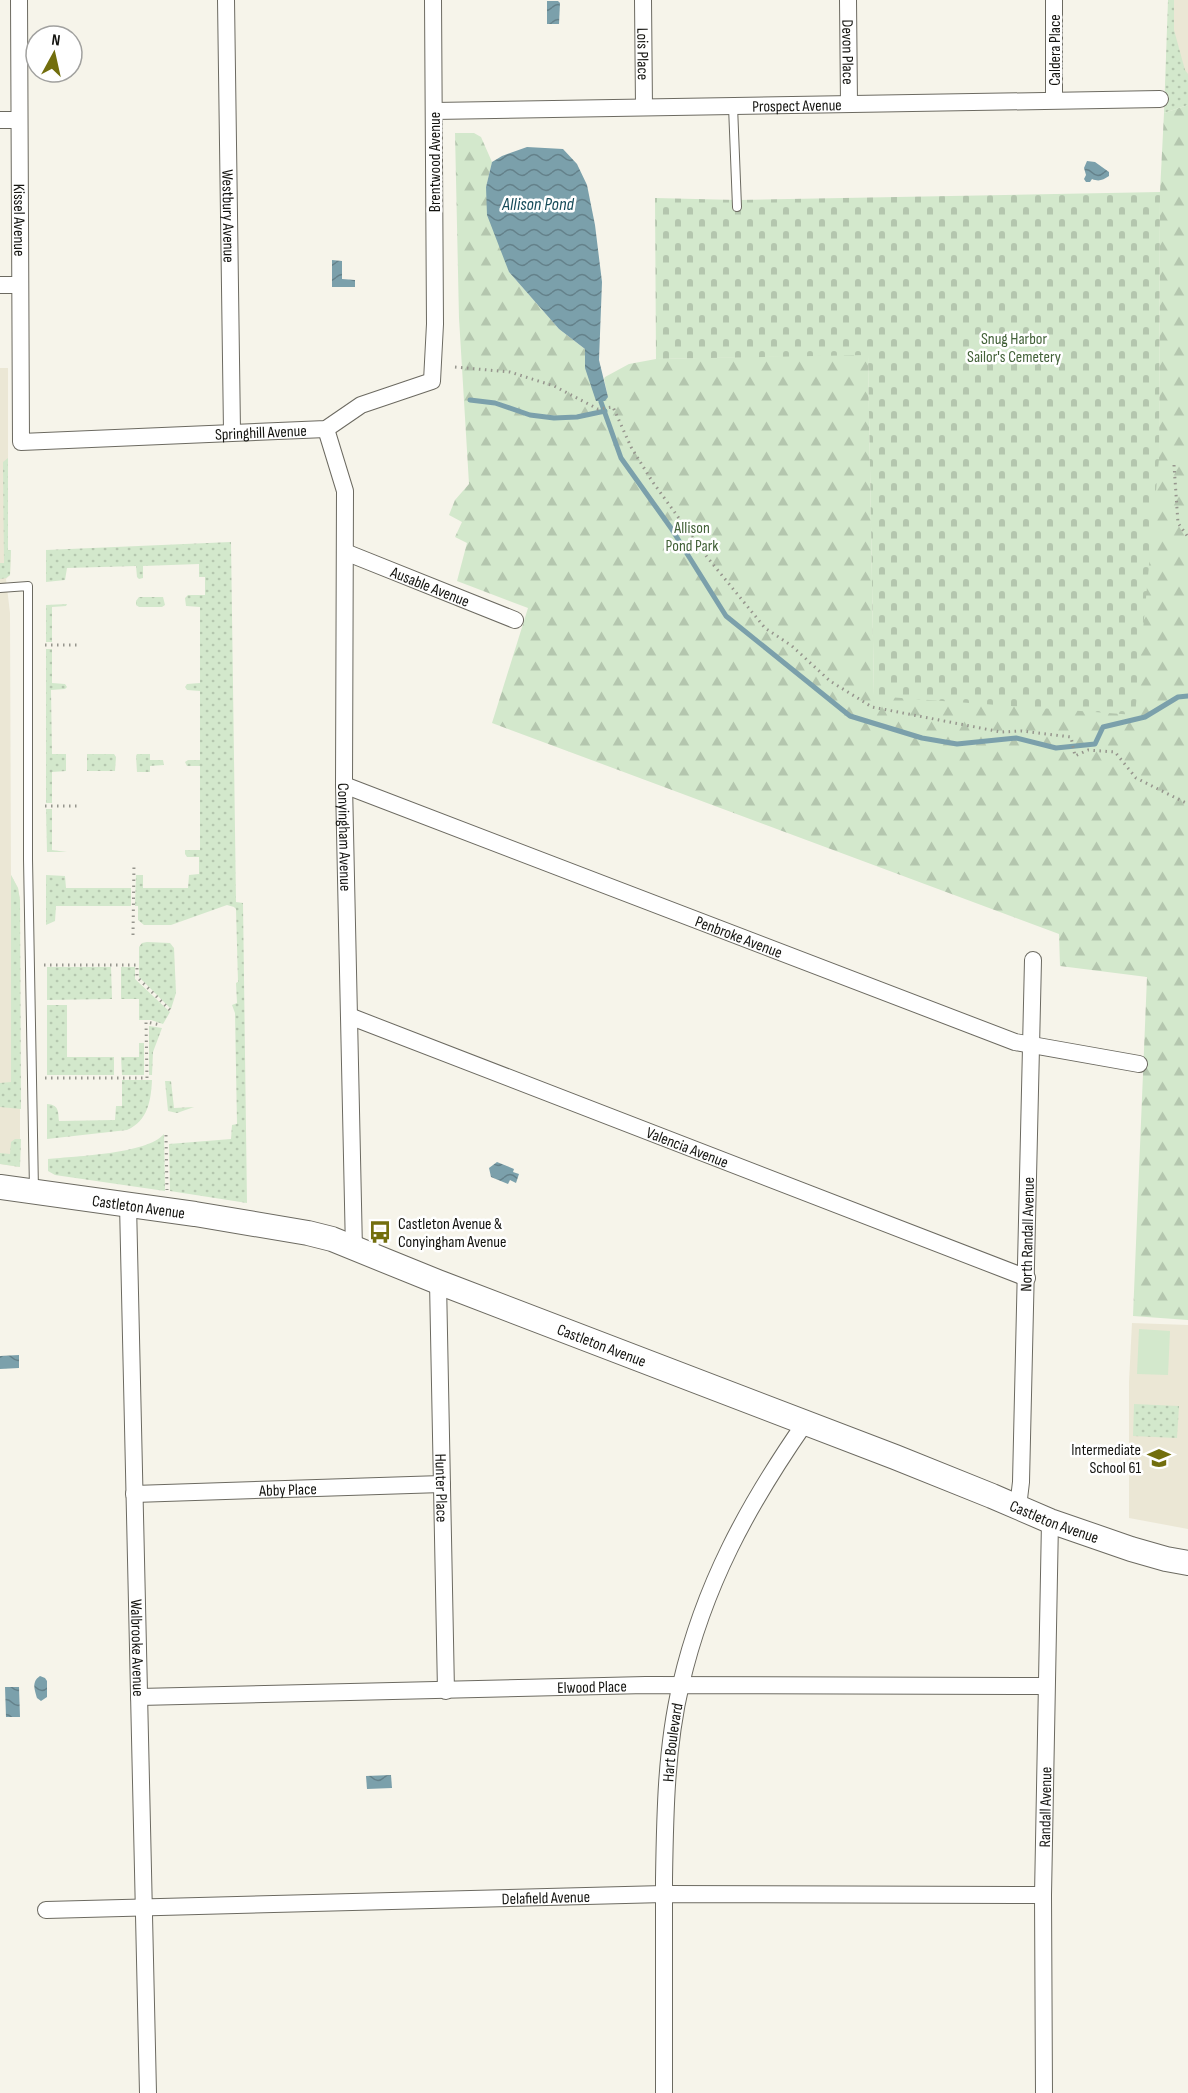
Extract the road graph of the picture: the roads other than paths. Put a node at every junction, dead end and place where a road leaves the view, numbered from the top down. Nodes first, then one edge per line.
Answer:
1 (19, 0) edge
2 (226, 0) edge
3 (434, 0) edge
4 (643, 0) edge
5 (848, 0) edge
6 (1054, 0) edge
7 (1160, 99) dead end
8 (1054, 100) junction
9 (849, 104) junction
10 (733, 106) junction
11 (644, 107) junction
12 (434, 111) junction
13 (0, 120) edge
14 (19, 120) junction
15 (737, 207) dead end
16 (0, 285) edge
17 (20, 285) junction
18 (435, 324) joint
19 (326, 429) junction
20 (232, 431) junction
21 (21, 442) joint
22 (345, 552) junction
23 (0, 588) edge
24 (515, 620) dead end
25 (344, 785) junction
26 (1033, 960) dead end
27 (350, 1016) junction
28 (1032, 1046) junction
29 (1139, 1064) dead end
30 (0, 1186) edge
31 (34, 1191) junction
32 (128, 1204) junction
33 (354, 1250) junction
34 (1027, 1278) junction
35 (438, 1282) junction
36 (805, 1423) junction
37 (442, 1484) junction
38 (134, 1494) junction
39 (1018, 1507) junction
40 (1050, 1521) junction
41 (1188, 1563) edge
42 (681, 1685) junction
43 (1046, 1686) junction
44 (446, 1691) junction
45 (139, 1697) junction
46 (664, 1894) junction
47 (1043, 1895) junction
48 (144, 1907) junction
49 (46, 1910) dead end
50 (148, 2093) edge
51 (664, 2093) edge
52 (1044, 2093) edge

1 - 14 street, Kissel Avenue
2 - 20 street, Westbury Avenue
3 - 12 street, Brentwood Avenue
4 - 11 street, Lois Place
5 - 9 street, Devon Place
6 - 8 street, Caldera Place
7 - 8 street, Prospect Avenue
8 - 9 street, Prospect Avenue
9 - 10 street, Prospect Avenue
10 - 11 street, Prospect Avenue
10 - 15 lane
11 - 12 street, Prospect Avenue
12 - 18 street, Brentwood Avenue
13 - 14 street
14 - 17 street, Kissel Avenue
16 - 17 street
17 - 21 street, Kissel Avenue
18 - 19 street, Springhill Avenue
19 - 20 street, Springhill Avenue
19 - 22 street, Conyingham Avenue
20 - 21 street, Springhill Avenue
22 - 24 street, Ausable Avenue
22 - 25 street, Conyingham Avenue
23 - 31 lane
25 - 27 street, Conyingham Avenue
25 - 28 street, Penbroke Avenue
26 - 28 street, North Randall Avenue
27 - 33 street, Conyingham Avenue
27 - 34 street, Valencia Avenue
28 - 29 street, Penbroke Avenue
28 - 34 street, North Randall Avenue
30 - 31 street, Castleton Avenue
31 - 32 street, Castleton Avenue
32 - 33 street, Castleton Avenue
32 - 38 street, Walbrooke Avenue
33 - 35 street, Castleton Avenue
34 - 39 street, North Randall Avenue
35 - 36 street, Castleton Avenue
35 - 37 street, Hunter Place
36 - 39 street, Castleton Avenue
36 - 42 street, Hart Boulevard
37 - 38 street, Abby Place
37 - 44 street, Hunter Place
38 - 45 street, Walbrooke Avenue
39 - 40 street, Castleton Avenue
40 - 41 street, Castleton Avenue
40 - 43 street, Randall Avenue
42 - 43 street, Elwood Place
42 - 44 street, Elwood Place
42 - 46 street, Hart Boulevard
43 - 47 street, Randall Avenue
44 - 45 street, Elwood Place
45 - 48 street, Walbrooke Avenue
46 - 47 street, Delafield Avenue
46 - 48 street, Delafield Avenue
46 - 51 street, Hart Boulevard
47 - 52 street, Randall Avenue
48 - 49 street, Delafield Avenue
48 - 50 street, Walbrooke Avenue

